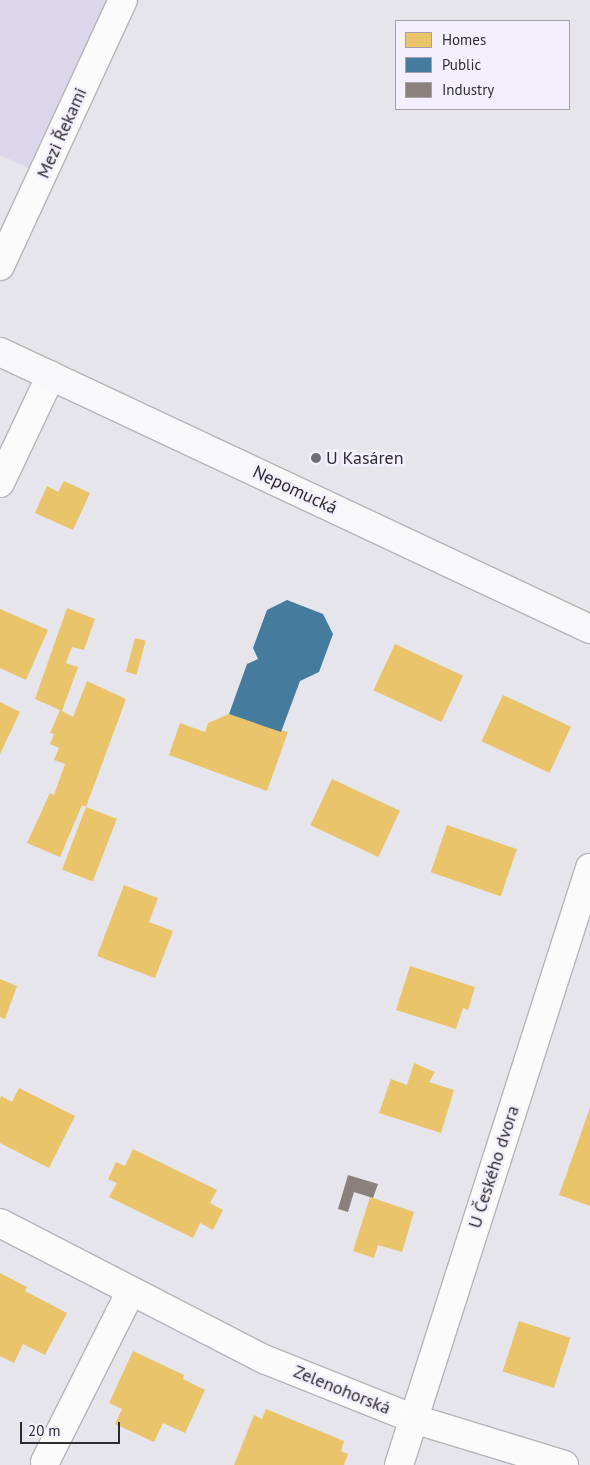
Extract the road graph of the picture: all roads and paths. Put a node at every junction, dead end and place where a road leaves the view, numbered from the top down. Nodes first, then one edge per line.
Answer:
1 (123, 0) edge
2 (0, 266) edge
3 (0, 352) edge
4 (51, 375) junction
5 (0, 483) edge
6 (590, 629) edge
7 (590, 868) edge
8 (0, 1223) edge
9 (130, 1290) junction
10 (414, 1419) junction
11 (45, 1462) dead end
12 (399, 1465) edge
13 (564, 1465) edge

1 - 2 street, Mezi Řekami
3 - 4 street, Nepomucká
4 - 5 street
4 - 6 street, Nepomucká
7 - 10 street, U Českého dvora
8 - 9 street, Zelenohorská
9 - 10 street, Zelenohorská
9 - 11 street
10 - 12 street, U Českého dvora
10 - 13 street, Zelenohorská

